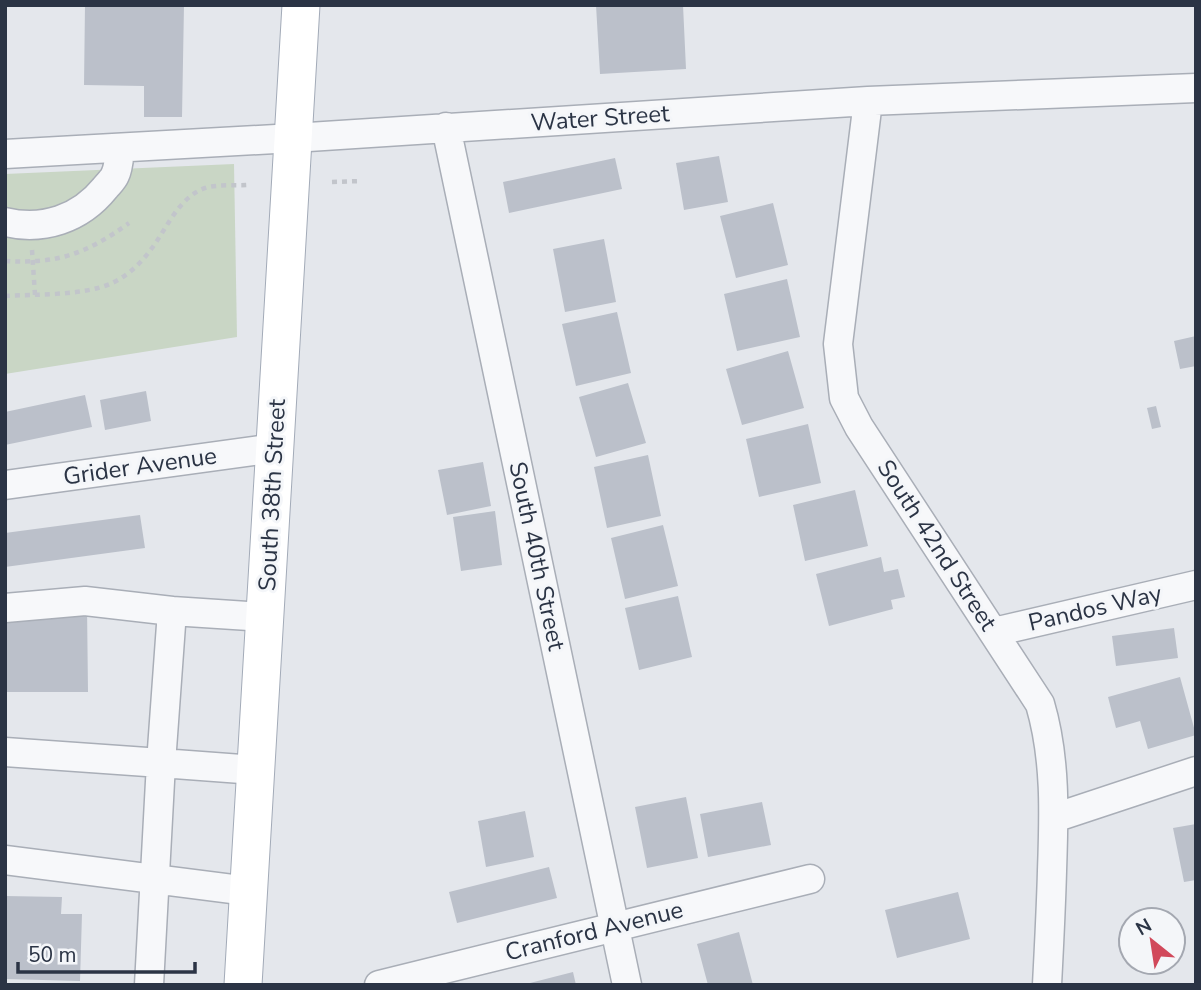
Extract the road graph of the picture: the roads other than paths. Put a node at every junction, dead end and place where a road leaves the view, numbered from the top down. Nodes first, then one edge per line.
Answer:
1 (300, 5) edge
2 (1196, 88) edge
3 (868, 102) junction
4 (446, 128) junction
5 (293, 138) junction
6 (120, 148) junction
7 (5, 154) edge
8 (18, 224) edge
9 (275, 449) junction
10 (5, 485) edge
11 (1196, 585) edge
12 (5, 608) edge
13 (172, 611) junction
14 (265, 617) junction
15 (994, 632) junction
16 (5, 752) edge
17 (161, 763) junction
18 (255, 770) junction
19 (1196, 771) edge
20 (1054, 818) junction
21 (5, 860) edge
22 (156, 879) junction
23 (810, 879) dead end
24 (248, 891) junction
25 (615, 926) junction
26 (149, 985) edge
27 (243, 985) edge
28 (379, 985) edge
29 (627, 985) edge
30 (1047, 985) edge

1 - 5 main road, South 38th Street
2 - 3 street, Water Street
3 - 4 street, Water Street
3 - 15 street, South 42nd Street
4 - 5 street, Water Street
4 - 25 street, South 40th Street
5 - 6 street, Water Street
5 - 9 main road, South 38th Street
6 - 7 street, Water Street
6 - 8 street
9 - 10 street, Grider Avenue
9 - 14 main road, South 38th Street
11 - 15 street, Pandos Way
12 - 13 street
13 - 14 street
13 - 17 street
14 - 18 main road, South 38th Street
15 - 20 street, South 42nd Street
16 - 17 street
17 - 18 street
17 - 22 street
18 - 24 main road, South 38th Street
19 - 20 street
20 - 30 street, South 42nd Street
21 - 22 street
22 - 24 street
22 - 26 street
23 - 25 street, Cranford Avenue
24 - 27 main road, South 38th Street
25 - 28 street, Cranford Avenue
25 - 29 street, South 40th Street

